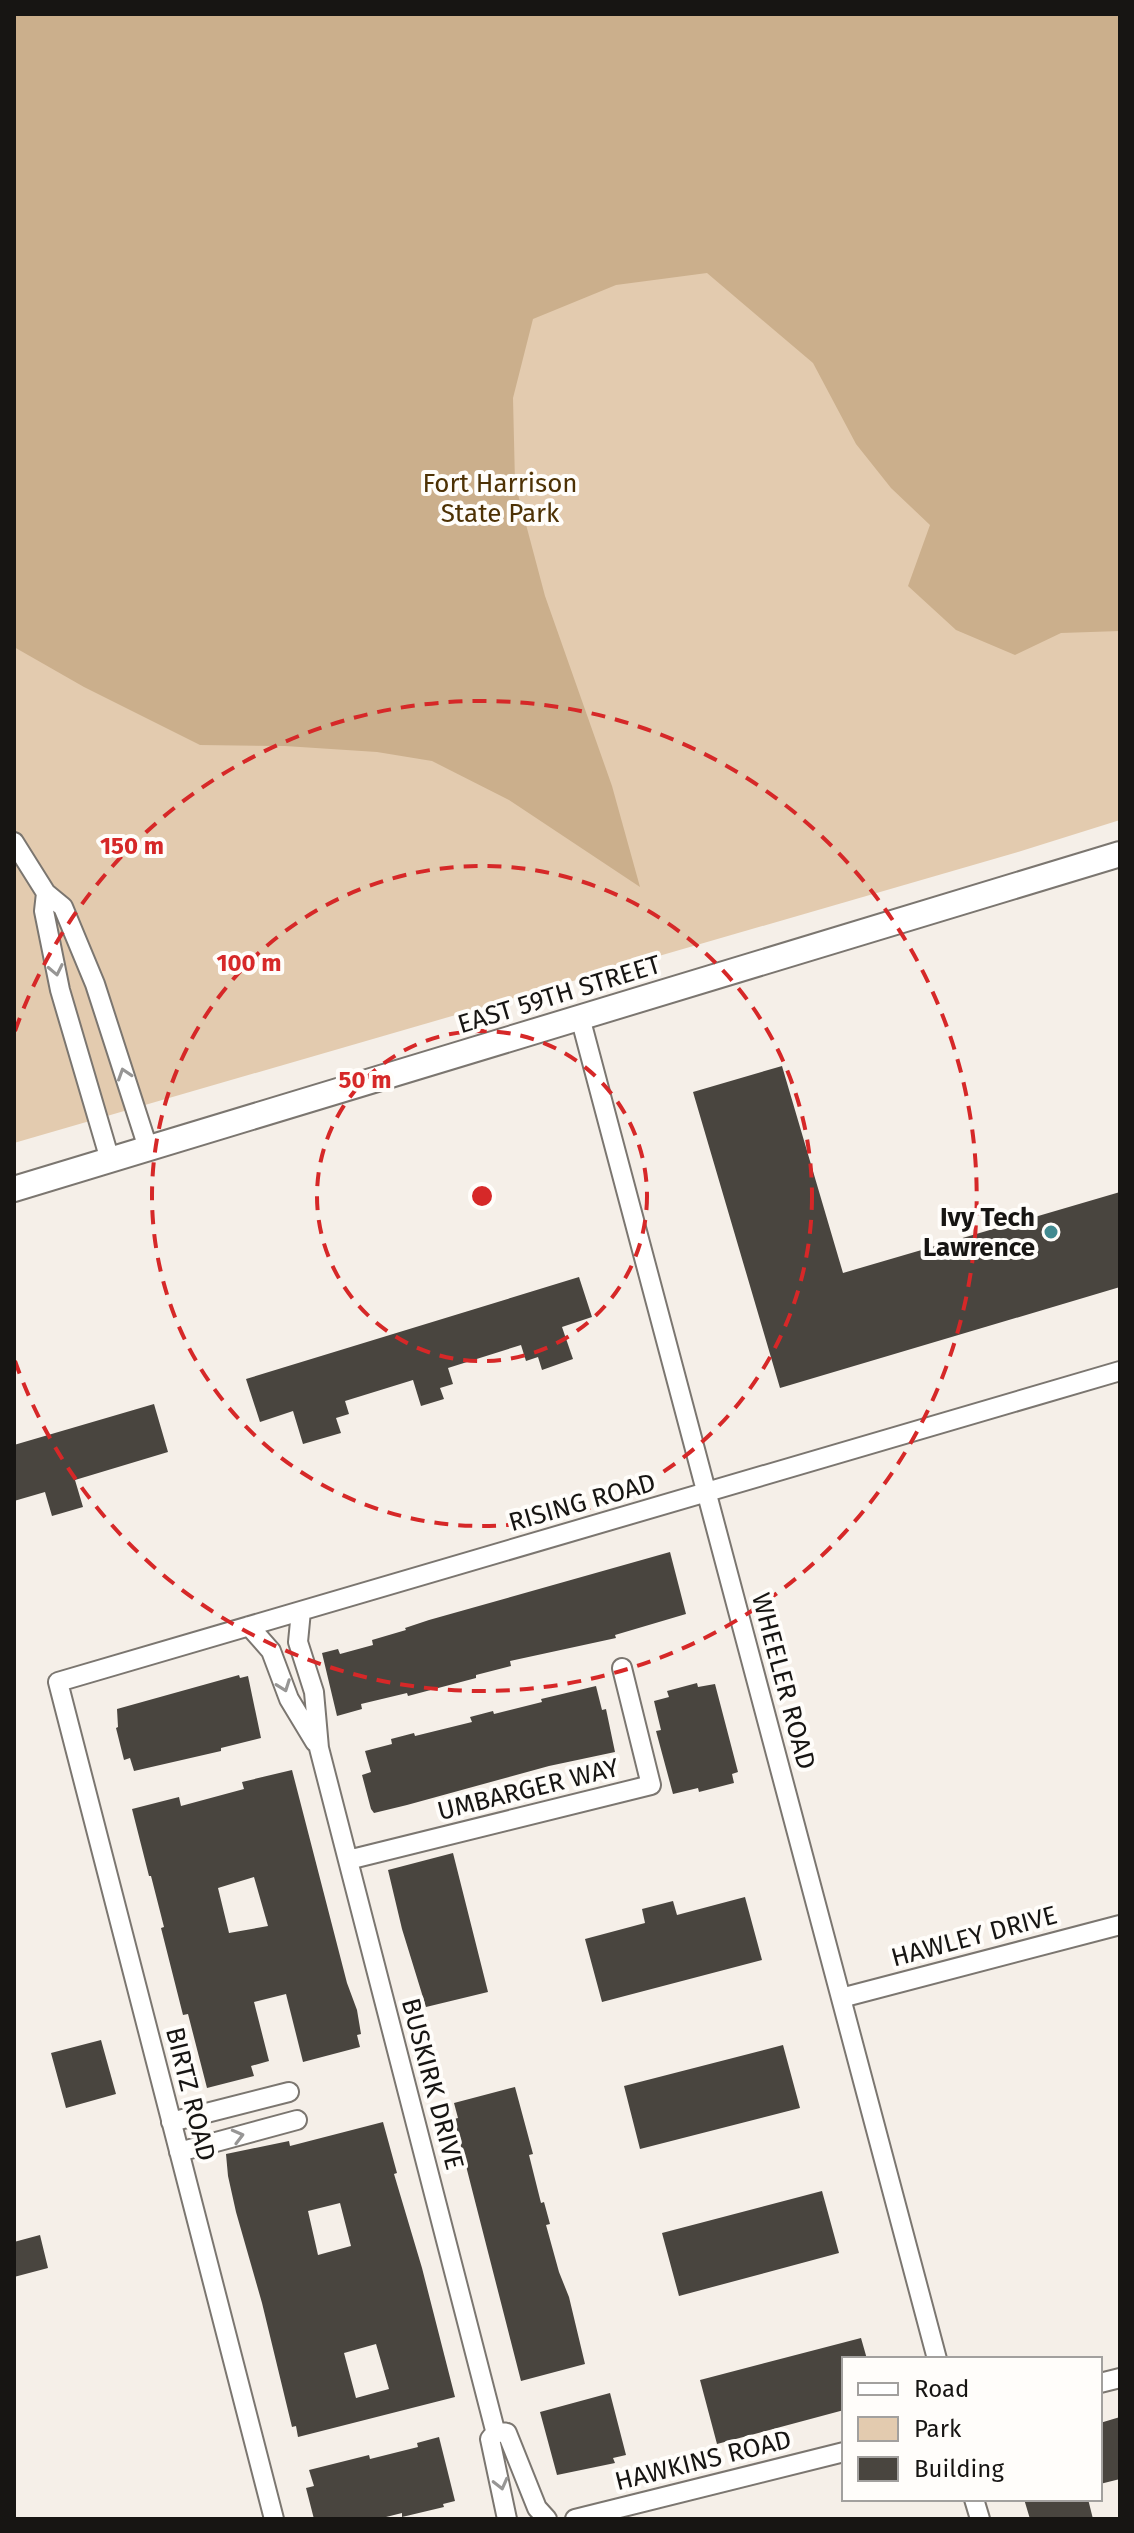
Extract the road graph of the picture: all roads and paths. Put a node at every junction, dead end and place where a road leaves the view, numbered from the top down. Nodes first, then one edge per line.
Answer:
1 (14, 842) edge
2 (1120, 854) edge
3 (46, 893) junction
4 (580, 1017) junction
5 (148, 1148) junction
6 (110, 1160) junction
7 (14, 1189) edge
8 (1120, 1371) edge
9 (707, 1492) junction
10 (301, 1611) junction
11 (249, 1626) junction
12 (622, 1668) dead end
13 (58, 1682) joint
14 (319, 1748) junction
15 (348, 1860) junction
16 (1120, 1925) edge
17 (841, 1998) junction
18 (289, 2092) dead end
19 (297, 2120) dead end
20 (171, 2122) junction
21 (179, 2152) junction
22 (936, 2357) edge
23 (496, 2434) junction
24 (842, 2452) edge
25 (274, 2519) edge
26 (507, 2519) edge
27 (547, 2519) edge
28 (575, 2519) edge

1 - 3 street
2 - 4 street, EAST 59TH STREET
5 -> 3 street
3 -> 6 street
4 - 5 street, EAST 59TH STREET
4 - 9 street, WHEELER ROAD
5 - 6 street, EAST 59TH STREET
6 - 7 street, EAST 59TH STREET
8 - 9 street, RISING ROAD
9 - 10 street, RISING ROAD
9 - 17 street, WHEELER ROAD
10 - 11 street, RISING ROAD
10 - 14 street, BUSKIRK DRIVE
11 - 13 street, RISING ROAD
11 -> 14 street, BUSKIRK DRIVE
12 - 15 street, UMBARGER WAY
13 - 20 street, BIRTZ ROAD
14 - 15 street, BUSKIRK DRIVE
15 - 23 street, BUSKIRK DRIVE
16 - 17 street, HAWLEY DRIVE
17 - 22 street, WHEELER ROAD
18 - 20 street
21 -> 19 street
20 - 21 street, BIRTZ ROAD
21 - 25 street, BIRTZ ROAD
23 -> 26 street, BUSKIRK DRIVE
23 - 27 street, BUSKIRK DRIVE
24 - 28 street, HAWKINS ROAD

